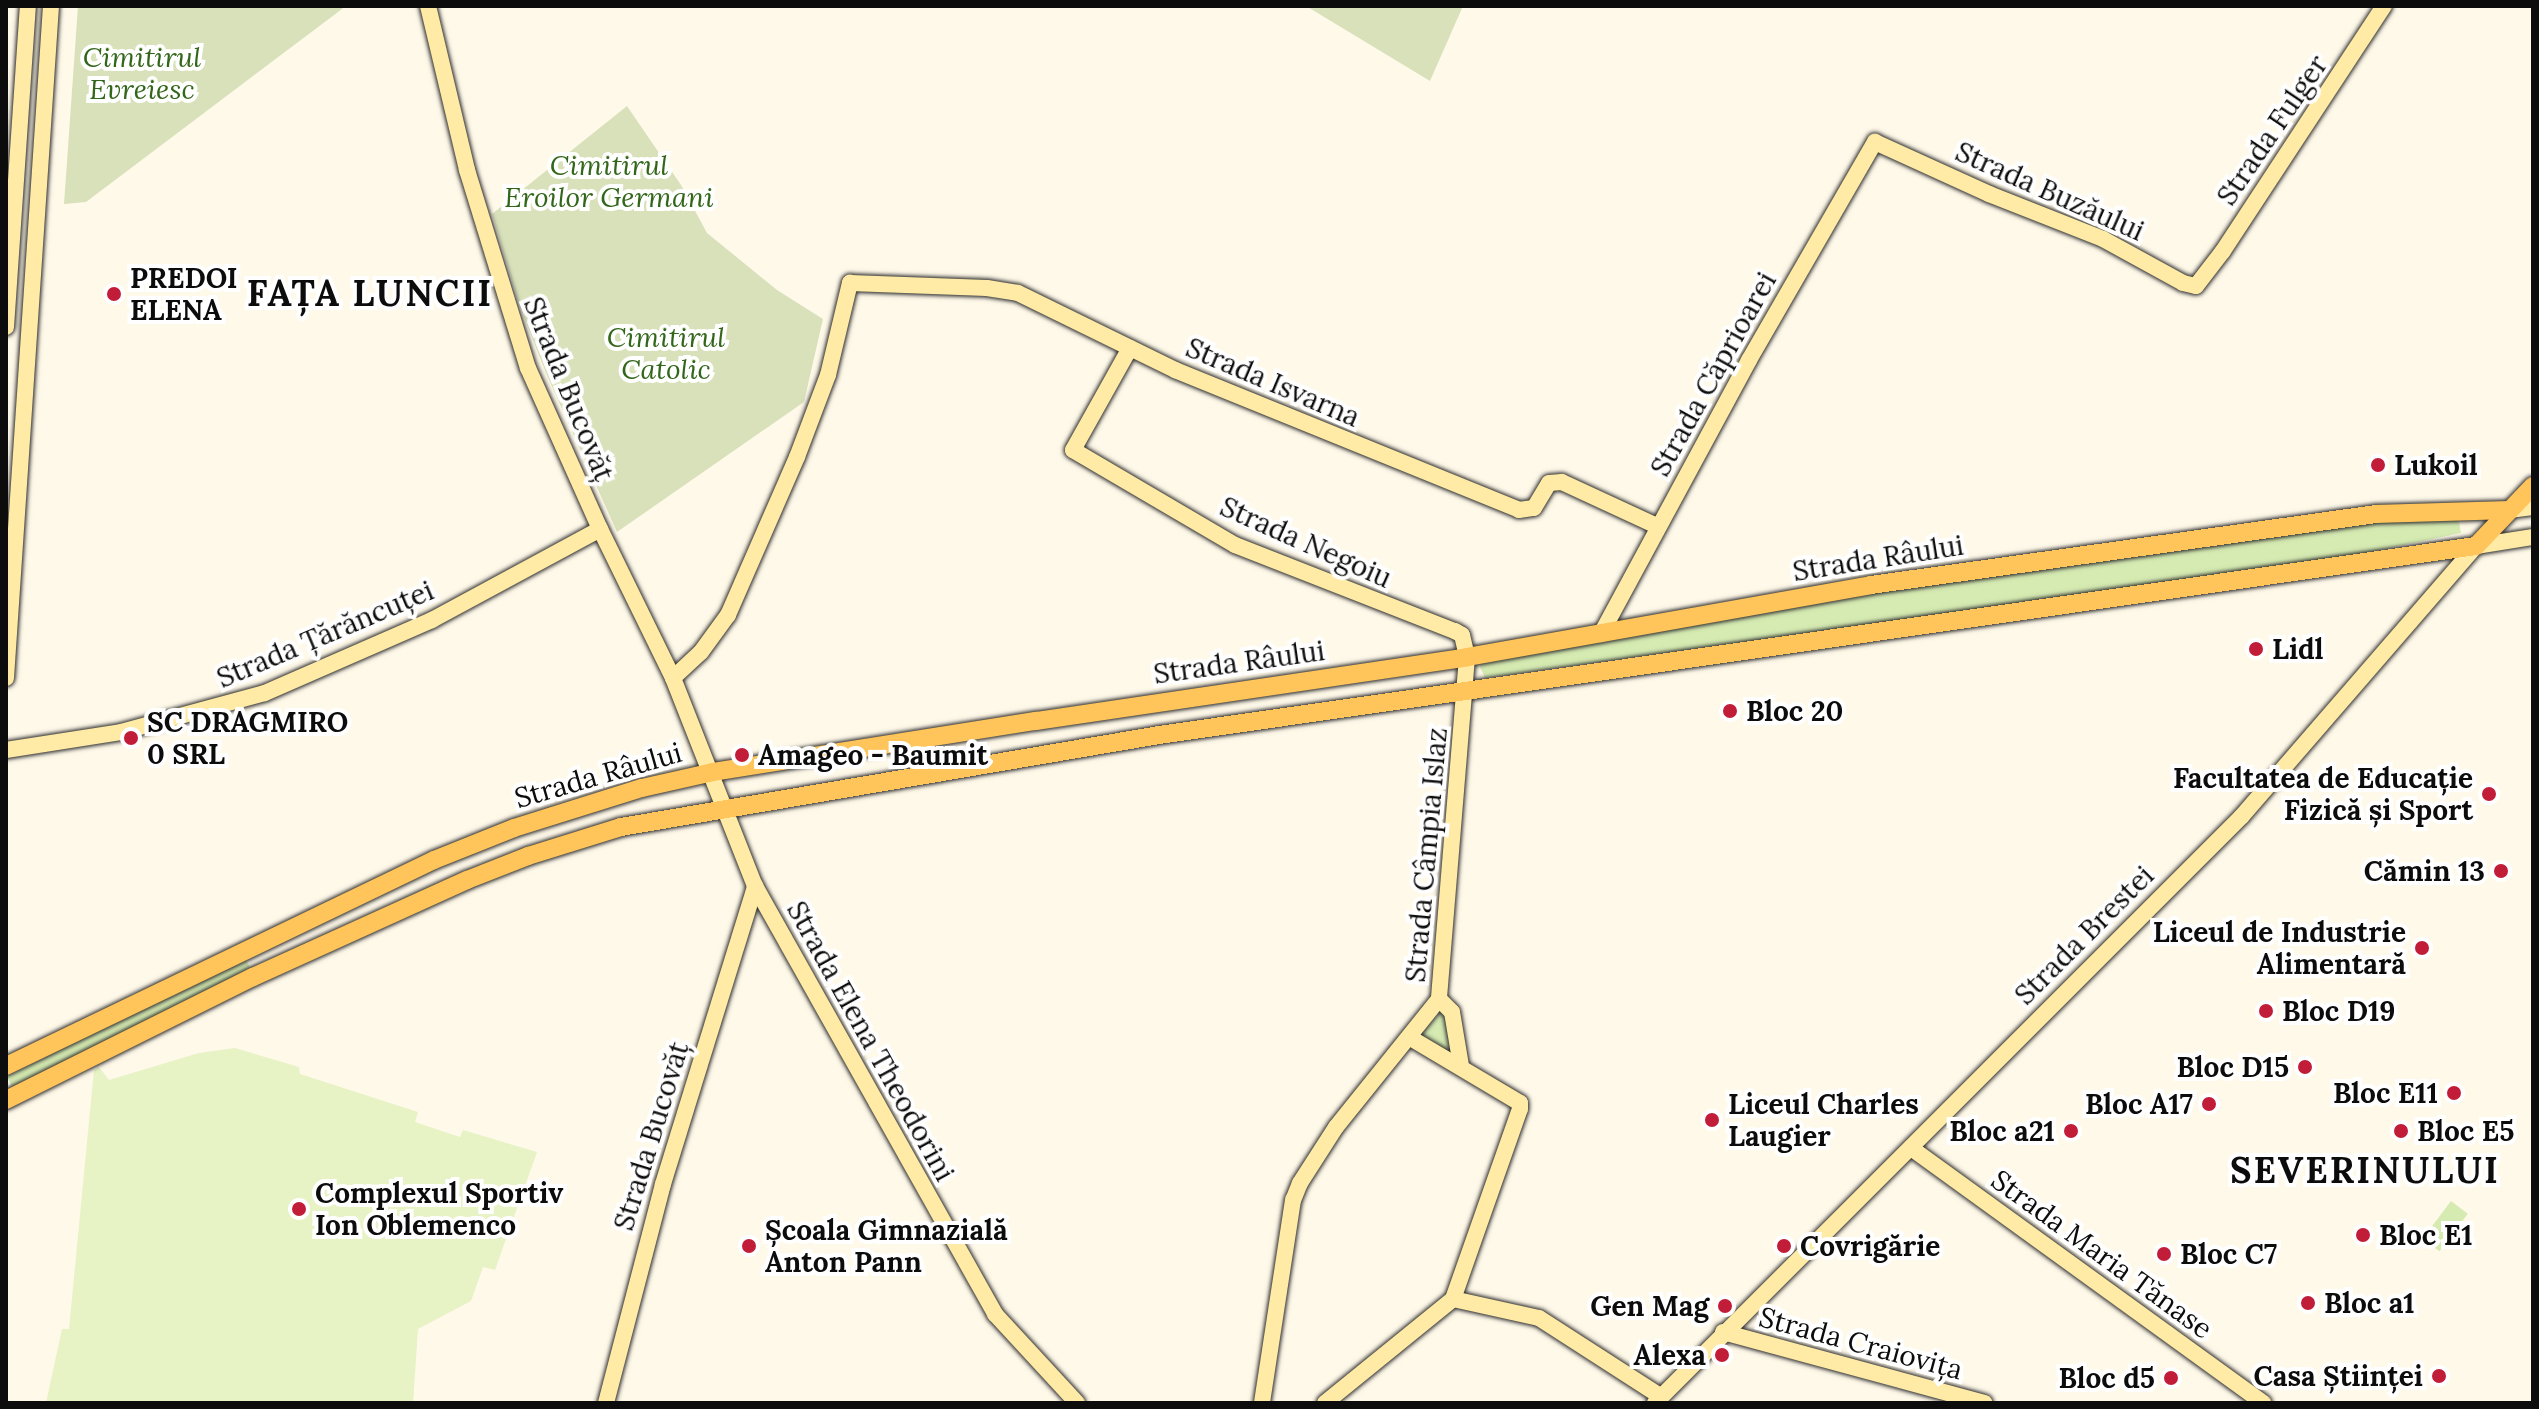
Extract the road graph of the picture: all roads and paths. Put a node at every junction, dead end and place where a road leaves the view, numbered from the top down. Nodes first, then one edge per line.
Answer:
1 (28, 6) edge
2 (51, 6) edge
3 (428, 6) edge
4 (2384, 6) edge
5 (1875, 142) joint
6 (16, 177) junction
7 (40, 179) junction
8 (2201, 281) joint
9 (6, 316) edge
10 (6, 327) edge
11 (1130, 348) junction
12 (2533, 486) edge
13 (2533, 507) edge
14 (2509, 510) junction
15 (1657, 526) junction
16 (600, 529) junction
17 (2533, 537) edge
18 (2476, 546) junction
19 (2434, 551) junction
20 (2452, 574) junction
21 (1601, 634) junction
22 (1467, 657) junction
23 (6, 678) edge
24 (673, 678) junction
25 (1467, 692) junction
26 (6, 750) edge
27 (713, 772) junction
28 (725, 807) junction
29 (755, 886) junction
30 (1439, 999) junction
31 (1409, 1037) junction
32 (9, 1063) edge
33 (1461, 1066) junction
34 (6, 1100) edge
35 (1911, 1148) junction
36 (1941, 1170) junction
37 (1845, 1213) junction
38 (1453, 1299) junction
39 (1723, 1332) junction
40 (1657, 1400) edge
41 (1953, 1400) edge
42 (606, 1403) edge
43 (1077, 1403) edge
44 (1262, 1403) edge
45 (1325, 1403) edge
46 (1985, 1403) edge
47 (2263, 1403) edge

1 - 6 street
2 - 7 street
3 - 16 street, Strada Bucovăț
4 - 8 street, Strada Fulger
5 - 8 street, Strada Buzăului
5 - 15 street, Strada Căprioarei
6 - 7 street
6 - 9 street
7 - 23 street
9 - 10 street
11 - 15 street, Strada Isvarna
11 - 22 street, Strada Negoiu
11 - 24 street, Strada Isvarna
12 - 14 main road, Strada Brestei
13 - 14 street, Strada Râului
14 - 18 main road, Strada Brestei
14 - 21 main road, Strada Râului
15 - 21 street, Strada Căprioarei
16 - 24 street, Strada Bucovăț
16 - 26 street, Strada Țărăncuței
17 - 18 street, Strada Râului
18 - 19 main road, Strada Râului
18 - 20 street, Strada Brestei
19 - 20 street
19 - 25 main road, Strada Râului
20 - 35 street, Strada Brestei
21 - 22 main road, Strada Râului
22 - 25 street, Strada Câmpia Islaz
22 - 27 main road, Strada Râului
24 - 27 street, Strada Bucovăț
25 - 28 main road, Strada Râului
25 - 30 street, Strada Câmpia Islaz
27 - 28 street, Strada Elena Theodorini
27 - 32 main road, Strada Râului
28 - 29 street, Strada Elena Theodorini
28 - 34 main road, Strada Râului
29 - 42 street, Strada Bucovăț
29 - 43 street, Strada Elena Theodorini
30 - 31 street, Strada Câmpia Islaz
30 - 33 street
31 - 33 street
31 - 44 street, Strada Câmpia Islaz
33 - 38 street
35 - 36 street, Strada Maria Tănase
35 - 37 street, Strada Brestei
36 - 37 street
36 - 47 street, Strada Maria Tănase
37 - 39 street, Strada Brestei
38 - 40 street
38 - 45 street
39 - 40 street, Strada Brestei
39 - 41 street, Strada Craiovița
41 - 46 street, Strada Craiovița

